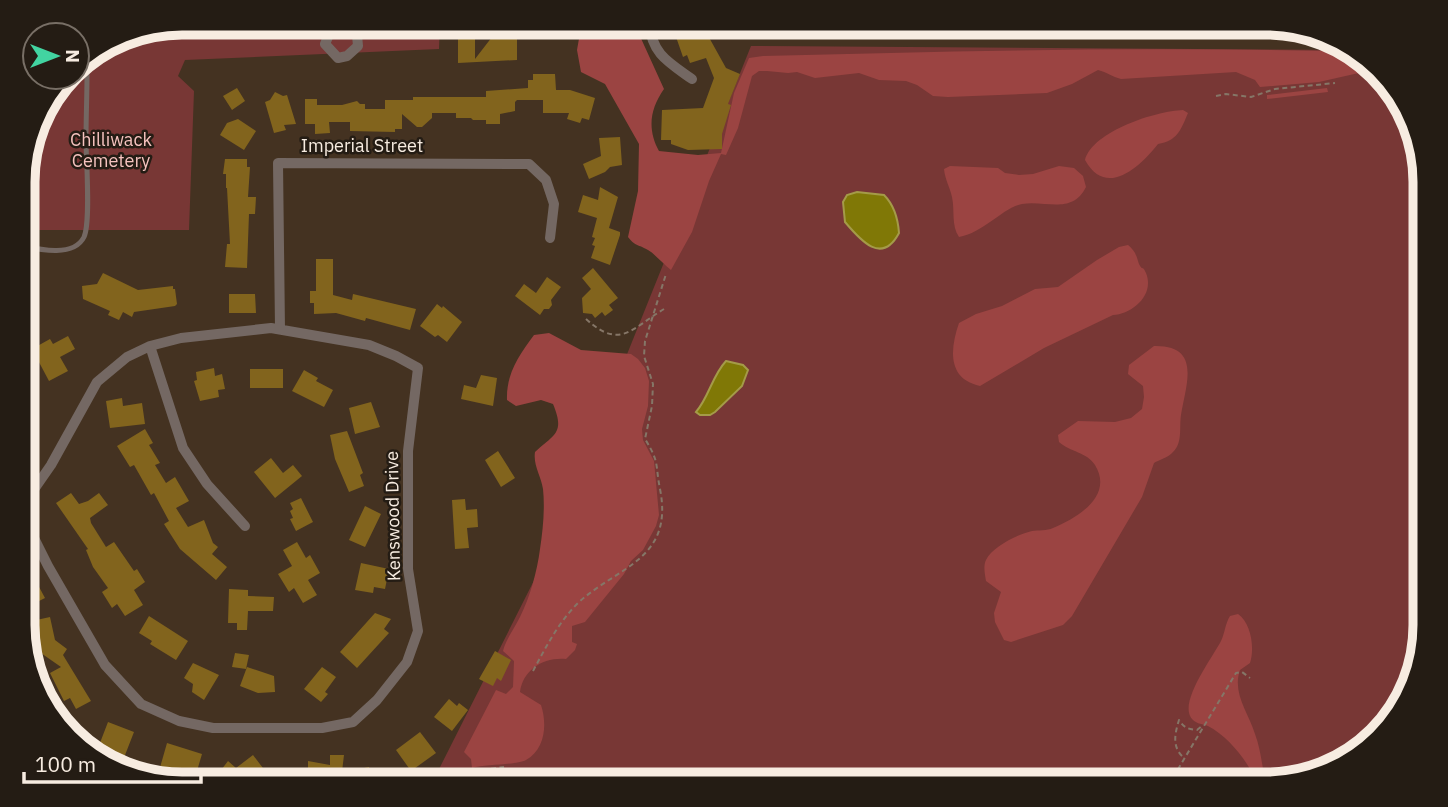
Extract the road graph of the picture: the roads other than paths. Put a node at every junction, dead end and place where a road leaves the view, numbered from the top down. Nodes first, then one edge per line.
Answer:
1 (650, 35) edge
2 (692, 79) dead end
3 (87, 91) edge
4 (550, 238) dead end
5 (35, 248) edge
6 (280, 329) junction
7 (150, 346) junction
8 (35, 488) edge
9 (245, 526) dead end
10 (35, 540) edge

1 - 2 street
3 - 5 lane
4 - 6 street, Imperial Street
6 - 7 street, Kenswood Drive
6 - 10 street, Kenswood Drive
7 - 8 street, Kenswood Drive
7 - 9 street

